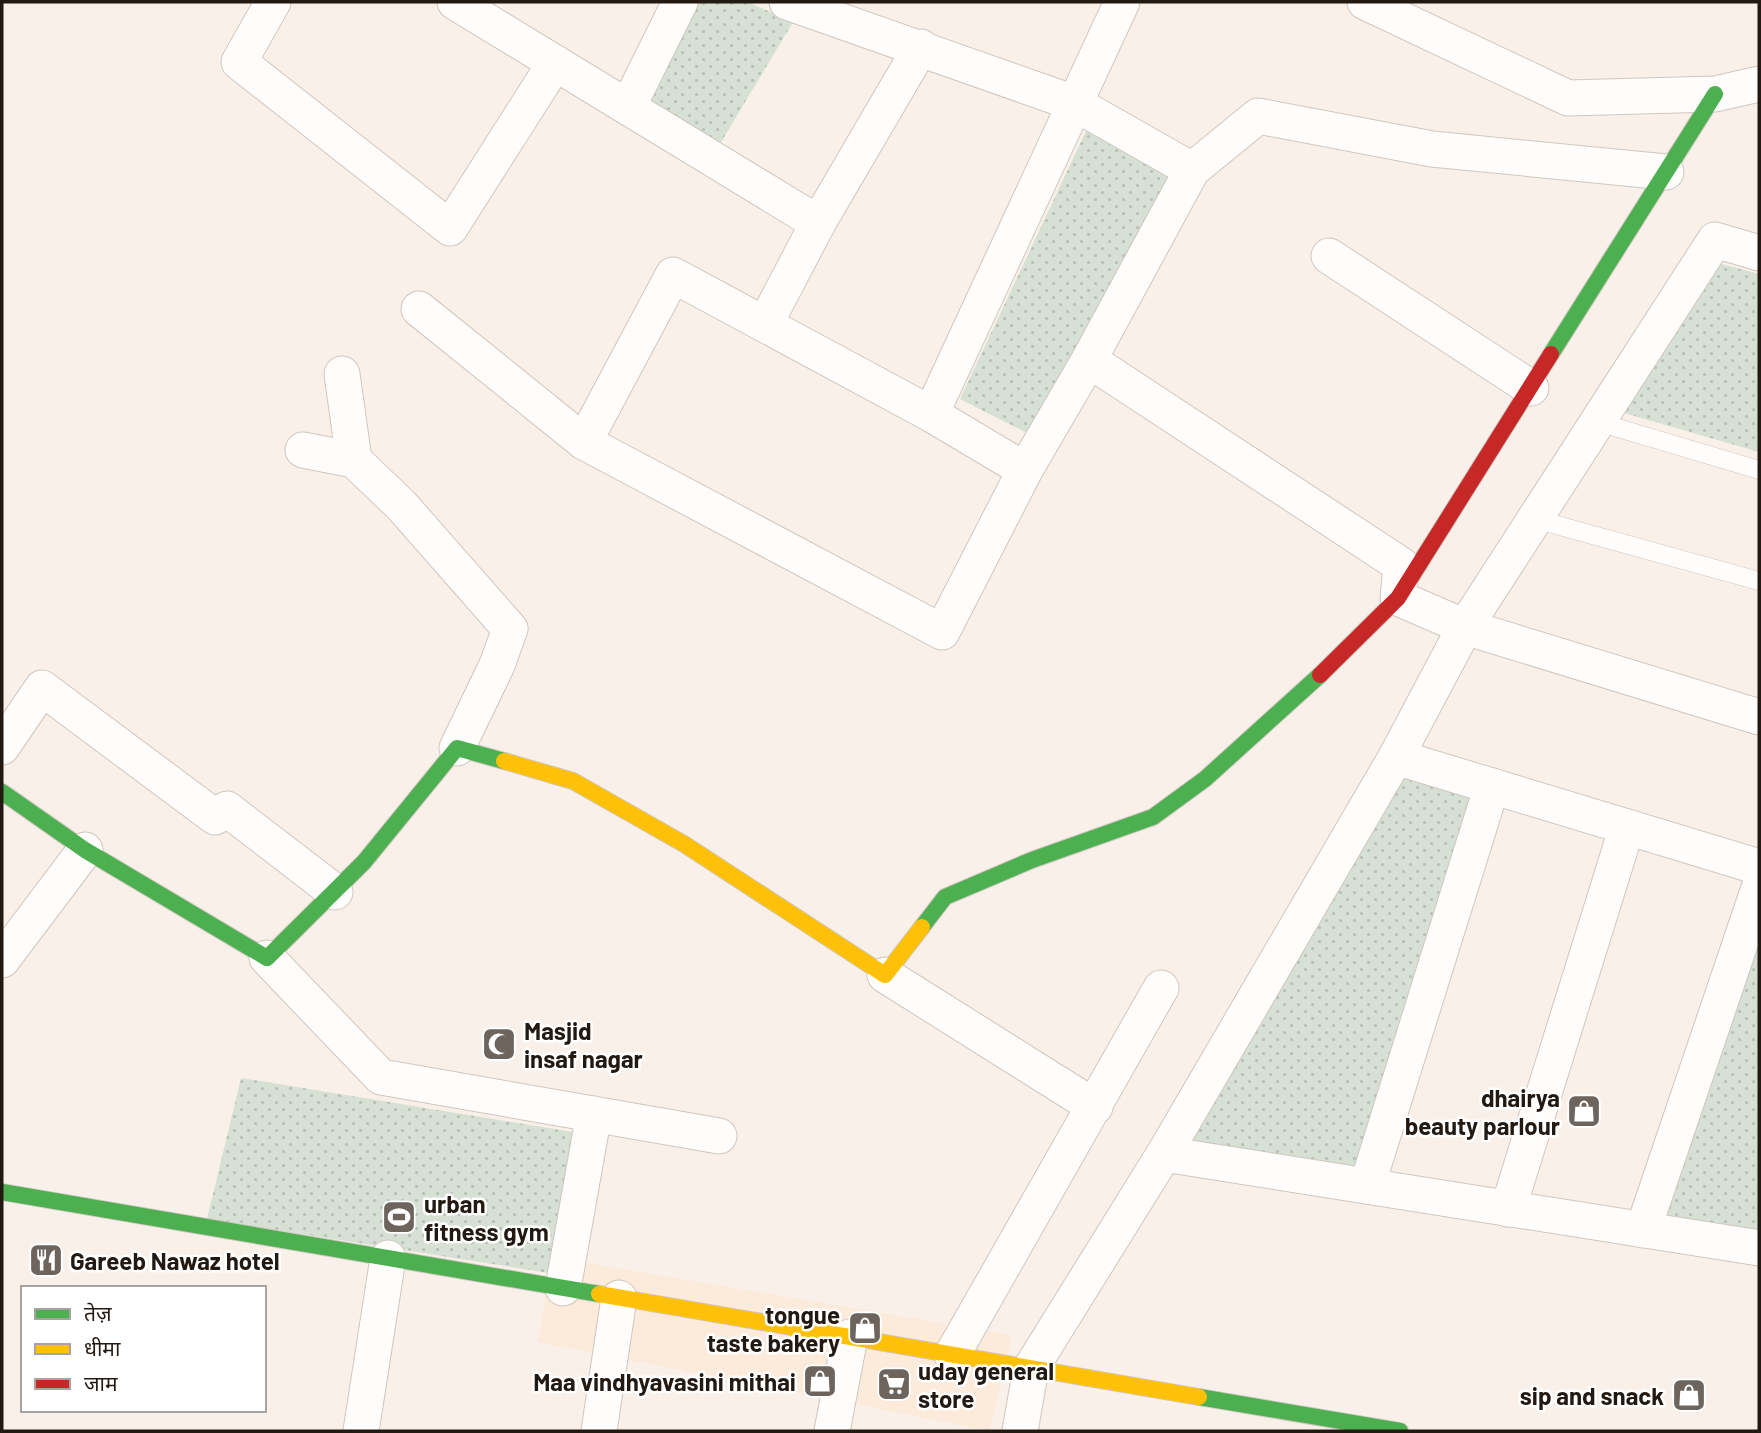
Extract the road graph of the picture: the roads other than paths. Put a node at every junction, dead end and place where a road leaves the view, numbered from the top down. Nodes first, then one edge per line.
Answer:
1 (273, 2) edge
2 (455, 2) edge
3 (680, 2) edge
4 (788, 2) edge
5 (1122, 2) edge
6 (1365, 2) edge
7 (1411, 11) edge
8 (921, 47) junction
9 (555, 63) junction
10 (1759, 84) edge
11 (1715, 94) junction
12 (1074, 103) junction
13 (628, 107) junction
14 (1192, 170) junction
15 (1666, 172) junction
16 (818, 223) junction
17 (1759, 253) edge
18 (1329, 256) dead end
19 (419, 309) dead end
20 (765, 324) junction
21 (1089, 360) junction
22 (342, 374) dead end
23 (1531, 388) junction
24 (932, 414) junction
25 (1598, 422) junction
26 (584, 442) junction
27 (303, 450) dead end
28 (354, 460) junction
29 (1759, 470) edge
30 (1026, 471) junction
31 (1535, 519) junction
32 (1759, 581) edge
33 (1398, 598) junction
34 (1465, 627) junction
35 (1759, 717) edge
36 (2, 747) edge
37 (457, 748) junction
38 (1396, 757) junction
39 (1492, 786) junction
40 (2, 792) edge
41 (1627, 827) junction
42 (85, 850) junction
43 (1759, 867) edge
44 (1759, 888) edge
45 (335, 892) junction
46 (267, 958) junction
47 (2, 960) edge
48 (885, 975) junction
49 (1161, 988) dead end
50 (1095, 1107) junction
51 (594, 1114) junction
52 (719, 1136) dead end
53 (1164, 1154) junction
54 (1367, 1186) junction
55 (2, 1192) edge
56 (1508, 1209) junction
57 (1643, 1230) junction
58 (1759, 1248) edge
59 (388, 1258) junction
60 (563, 1288) junction
61 (619, 1298) junction
62 (850, 1337) junction
63 (952, 1355) junction
64 (1031, 1368) junction
65 (1349, 1427) edge
66 (361, 1431) edge
67 (599, 1431) edge
68 (832, 1431) edge
69 (1020, 1431) edge
70 (1400, 1431) edge

1 - 9 street
2 - 9 street
3 - 13 street
4 - 8 street
5 - 12 street
6 - 7 street
7 - 11 street
8 - 12 street
8 - 16 street
9 - 13 street
10 - 11 street
11 - 15 street
12 - 14 street
12 - 24 street
13 - 16 street
14 - 15 street
14 - 21 street
15 - 23 street
16 - 20 street
17 - 25 street
18 - 23 street
19 - 26 street
20 - 24 street
20 - 26 street
21 - 30 street
21 - 33 street
22 - 28 street
23 - 33 street
24 - 30 street
25 - 29 lane
25 - 31 street
26 - 30 street
27 - 28 street
28 - 37 street
31 - 32 lane
31 - 34 street
33 - 34 street
33 - 48 street
34 - 35 street
34 - 38 street
36 - 45 street
37 - 45 street
37 - 48 street
38 - 39 street
38 - 53 street
39 - 41 street
39 - 54 street
40 - 42 street
41 - 43 street
41 - 56 street
42 - 46 street
42 - 47 street
44 - 57 street
45 - 46 street
46 - 51 street
48 - 50 street
49 - 50 street
50 - 63 street
51 - 52 street
51 - 60 street
53 - 54 street
53 - 64 street
54 - 56 street
55 - 59 street
56 - 57 street
57 - 58 street
59 - 60 street
59 - 66 street
60 - 61 street
61 - 62 street
61 - 67 street
62 - 63 street
62 - 68 street
63 - 64 street
64 - 65 street
64 - 69 street
65 - 70 street

